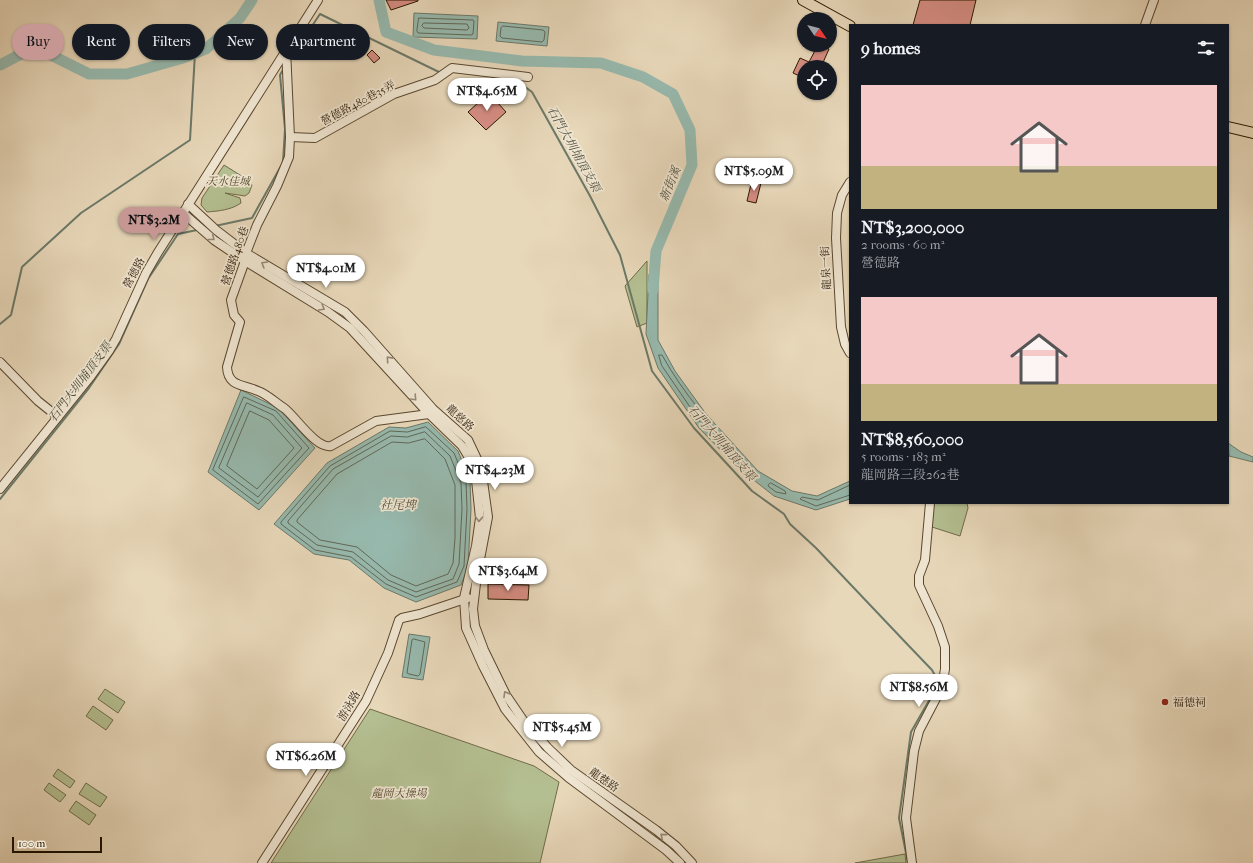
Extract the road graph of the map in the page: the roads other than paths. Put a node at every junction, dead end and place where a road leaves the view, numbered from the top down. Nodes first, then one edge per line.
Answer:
1 (318, 0) edge
2 (803, 0) edge
3 (1154, 0) edge
4 (302, 24) edge
5 (1145, 24) edge
6 (849, 25) edge
7 (279, 60) edge
8 (287, 60) edge
9 (528, 77) dead end
10 (1229, 127) edge
11 (1253, 132) edge
12 (290, 136) junction
13 (849, 184) edge
14 (188, 204) junction
15 (183, 213) junction
16 (245, 257) junction
17 (849, 351) edge
18 (0, 362) edge
19 (431, 411) junction
20 (58, 417) junction
21 (0, 490) edge
22 (930, 504) edge
23 (473, 597) junction
24 (464, 598) junction
25 (486, 664) junction
26 (262, 863) edge
27 (680, 863) edge
28 (692, 863) edge
29 (912, 863) edge

1 - 4 street, 營德路
2 - 6 main road
3 - 5 street
7 - 14 street, 營德路
8 - 12 street, 營德路480巷
9 - 12 street, 營德路480巷35弄
10 - 11 main road
12 - 16 street, 營德路480巷
13 - 17 street, 龍泉一街
14 - 15 street, 營德路
14 - 16 street, 龍慈路
15 -> 16 street, 龍慈路
15 - 20 street, 營德路
16 - 19 street, 龍慈路
16 - 19 street, 營德路480巷
18 - 20 street
19 - 23 street, 龍慈路
19 -> 24 street, 龍慈路
20 - 21 street, 營德路
22 - 29 street
23 - 24 street, 游泳路
23 - 25 street, 龍慈路
24 - 25 street, 龍慈路
24 - 26 street, 游泳路
25 - 27 street, 龍慈路
28 -> 25 street, 龍慈路

